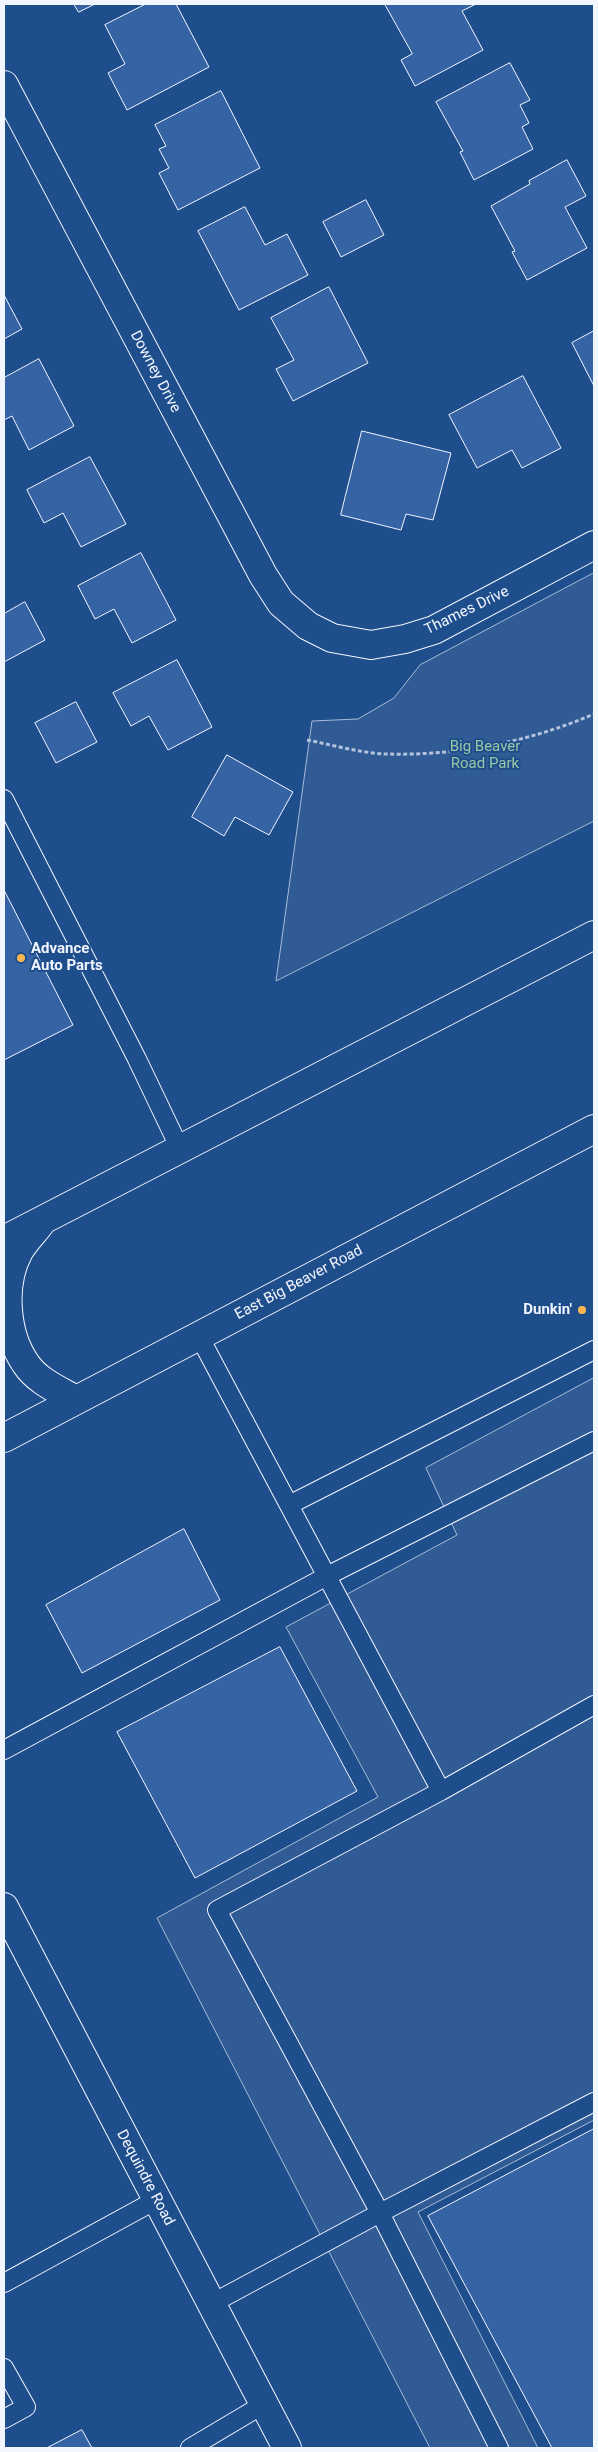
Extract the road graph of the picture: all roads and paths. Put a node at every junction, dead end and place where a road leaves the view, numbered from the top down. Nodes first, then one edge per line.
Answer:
1 (4, 85) edge
2 (594, 546) edge
3 (332, 638) joint
4 (594, 714) edge
5 (307, 740) dead end
6 (4, 799) edge
7 (594, 935) edge
8 (594, 1129) edge
9 (180, 1149) junction
10 (44, 1218) junction
11 (4, 1240) edge
12 (199, 1336) junction
13 (594, 1350) edge
14 (76, 1400) junction
15 (4, 1438) edge
16 (594, 1440) edge
17 (289, 1505) junction
18 (326, 1576) junction
19 (594, 1706) edge
20 (4, 1750) edge
21 (441, 1791) junction
22 (6, 1915) edge
23 (594, 2102) edge
24 (156, 2200) junction
25 (380, 2213) junction
26 (4, 2284) edge
27 (211, 2304) junction
28 (4, 2368) edge
29 (264, 2404) junction
30 (4, 2419) edge
31 (190, 2448) edge
32 (287, 2448) edge
33 (499, 2448) edge

1 - 3 main road, Downey Drive
2 - 3 main road, Thames Drive
4 - 5 path
6 - 9 lane
7 - 9 main road
8 - 12 main road, East Big Beaver Road
9 - 10 main road
10 - 11 main road
10 - 14 main road
12 - 14 main road, East Big Beaver Road
12 - 17 lane
13 - 17 lane
14 - 15 main road, East Big Beaver Road
16 - 18 lane
17 - 18 lane
18 - 20 lane
18 - 21 lane
19 - 21 lane
21 - 25 lane
22 - 24 main road, Dequindre Road
23 - 25 lane
24 - 26 lane
24 - 27 main road, Dequindre Road
25 - 27 lane
25 - 33 lane
27 - 29 main road, Dequindre Road
28 - 30 lane
29 - 31 lane
29 - 32 main road, Dequindre Road

